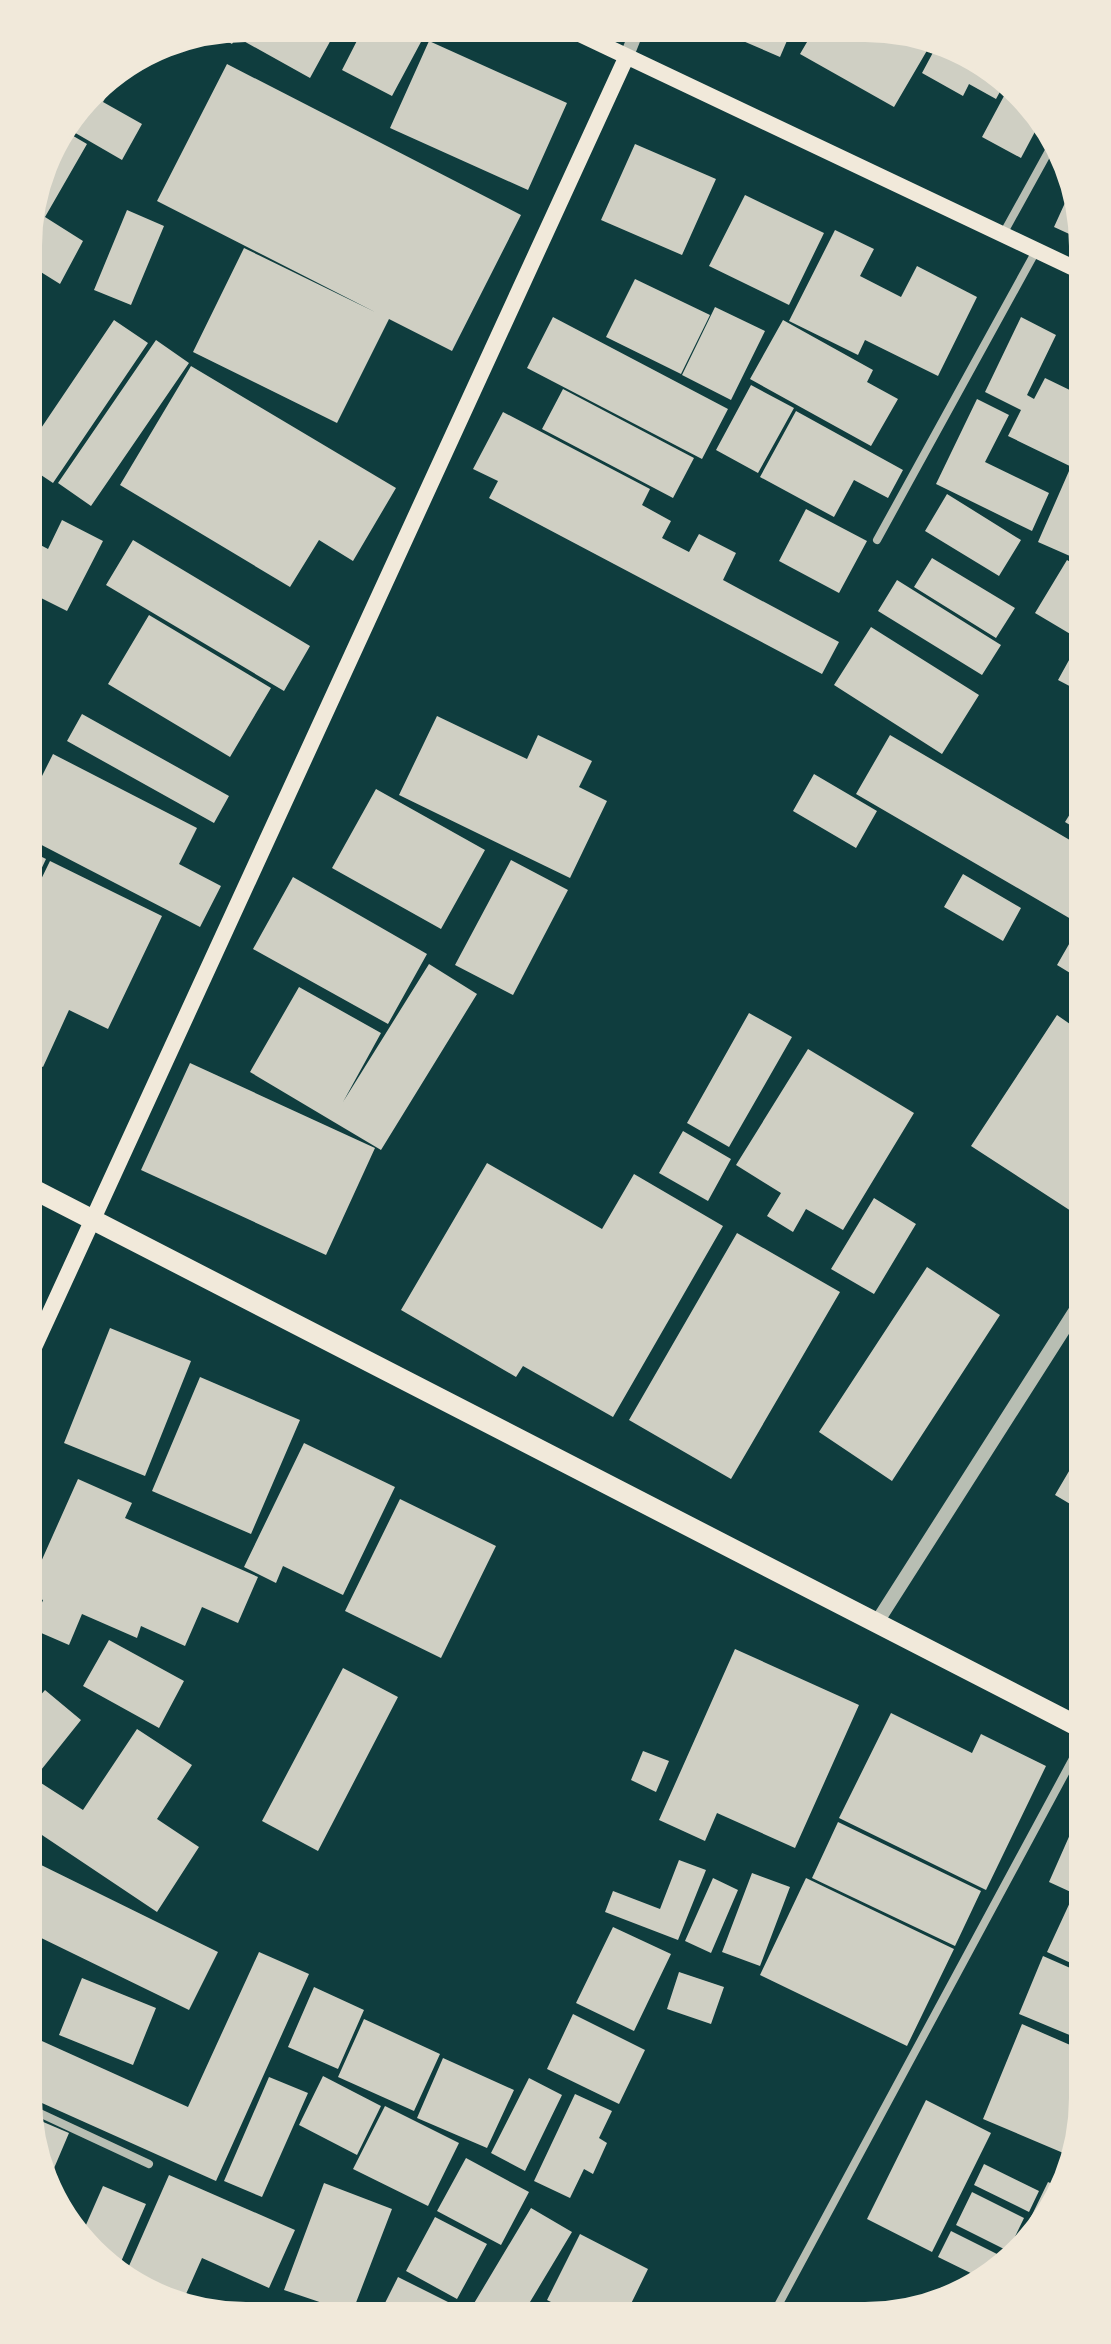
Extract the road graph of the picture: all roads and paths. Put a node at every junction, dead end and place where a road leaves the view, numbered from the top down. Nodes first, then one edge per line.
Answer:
1 (591, 40) edge
2 (633, 40) edge
3 (626, 58) junction
4 (1048, 153) edge
5 (1002, 234) junction
6 (1037, 250) junction
7 (1071, 267) edge
8 (877, 540) dead end
9 (40, 1193) edge
10 (94, 1220) junction
11 (1071, 1318) edge
12 (40, 1335) edge
13 (877, 1622) junction
14 (1071, 1723) edge
15 (1071, 1762) edge
16 (41, 2114) edge
17 (149, 2164) dead end
18 (779, 2304) edge

1 - 3 main road
2 - 3 street
3 - 5 main road
3 - 10 main road
4 - 5 street
5 - 6 main road
6 - 7 main road
6 - 8 street
9 - 10 main road
10 - 12 main road
10 - 13 main road
11 - 13 street
13 - 14 main road
15 - 18 street
16 - 17 street

